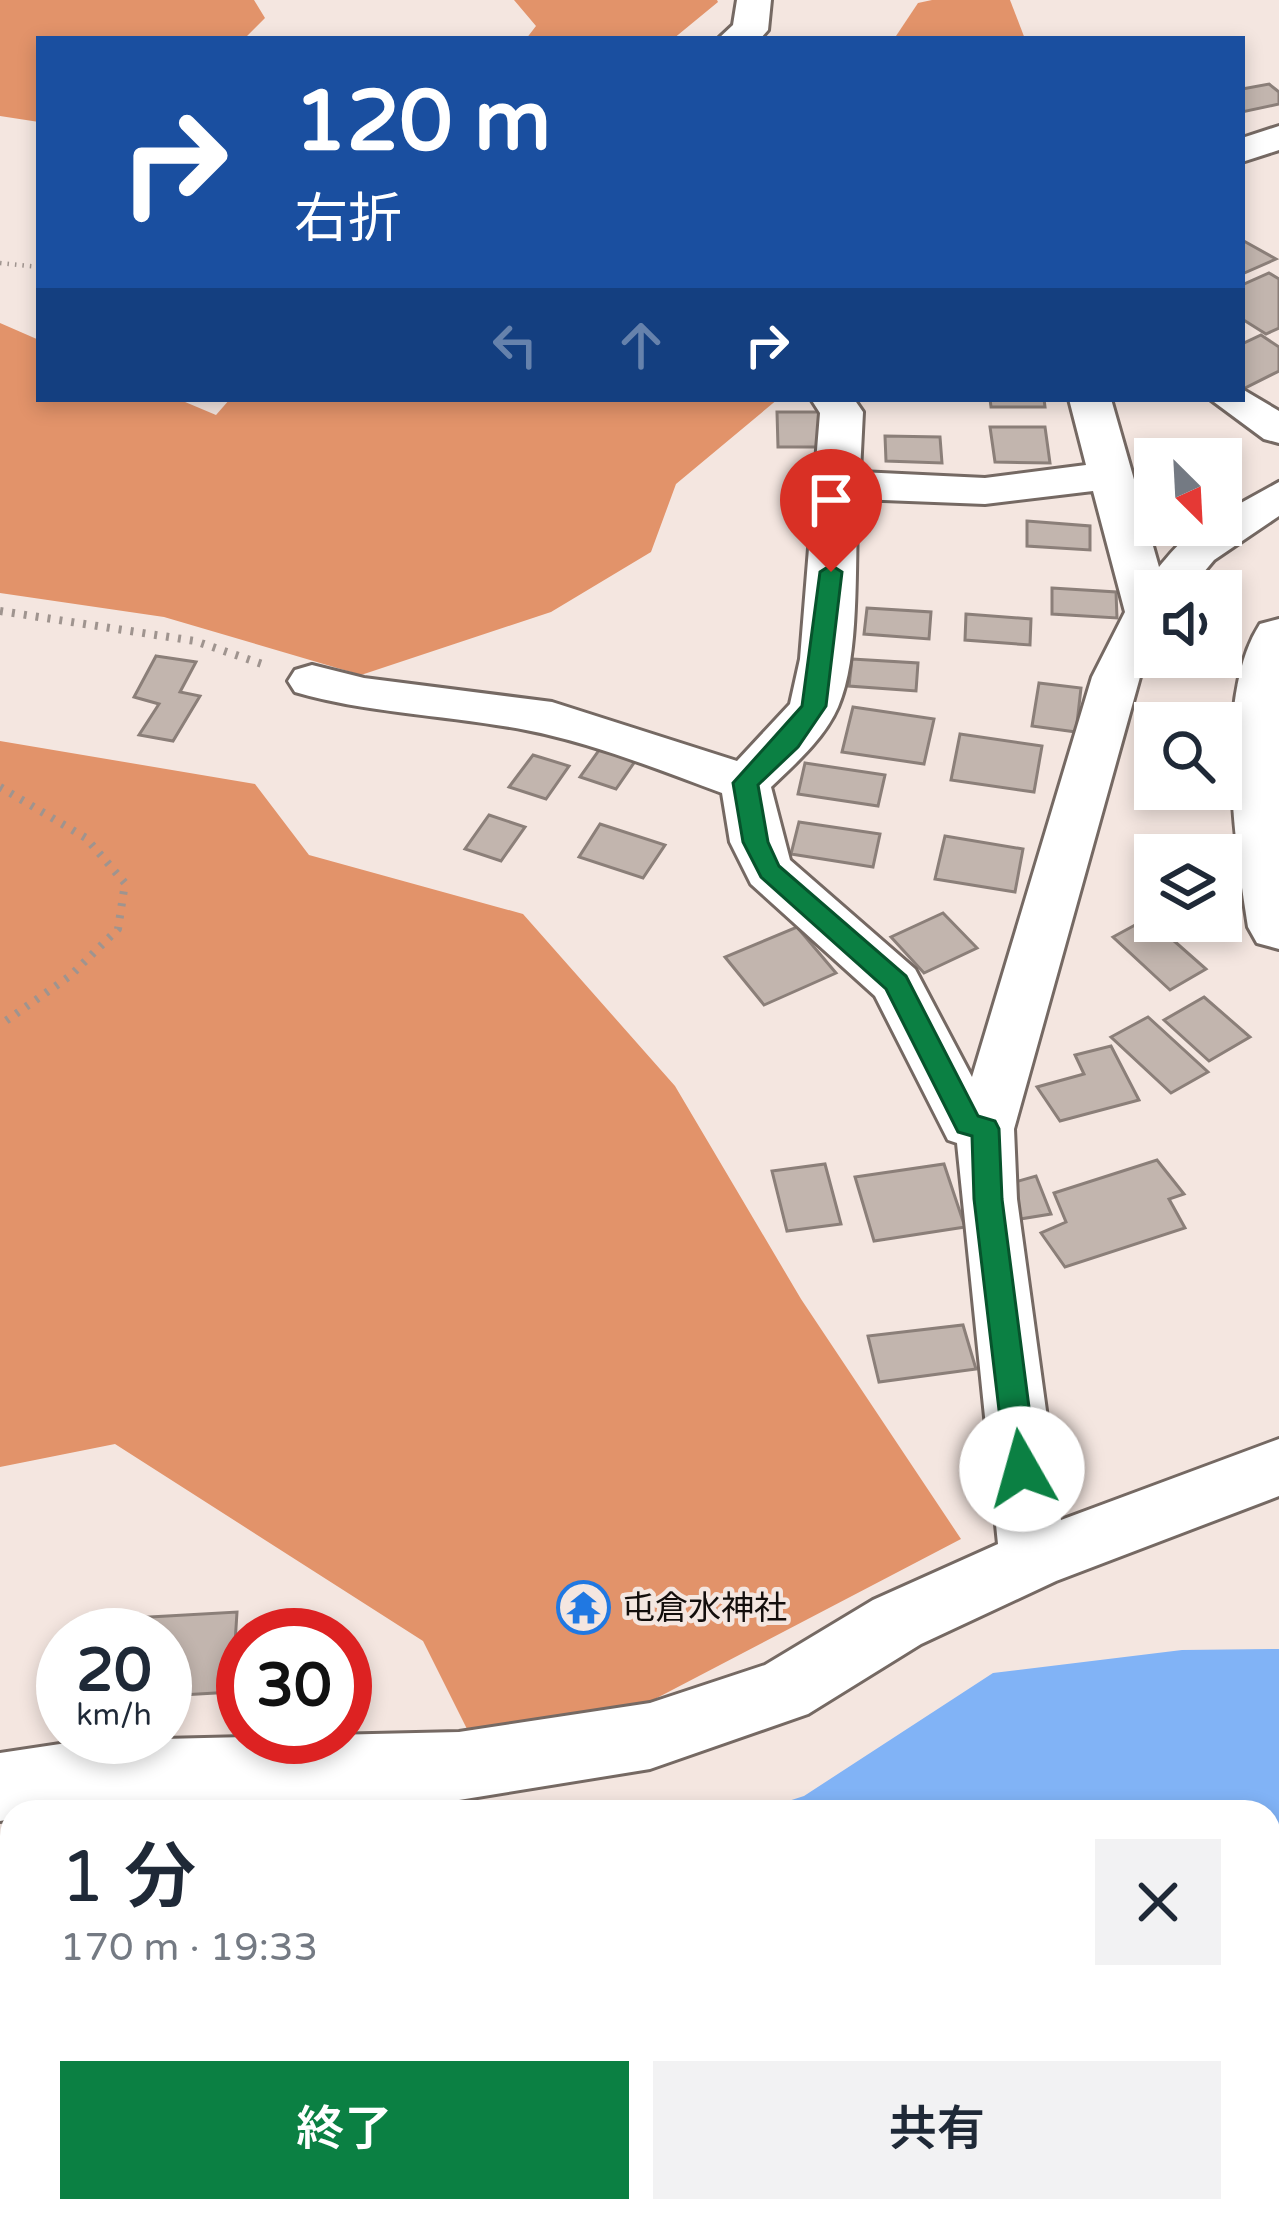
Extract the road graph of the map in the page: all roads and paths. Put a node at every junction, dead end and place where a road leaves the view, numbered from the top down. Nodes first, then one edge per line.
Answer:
1 (754, 0) edge
2 (741, 36) edge
3 (1279, 136) edge
4 (1245, 150) edge
5 (0, 263) edge
6 (36, 267) edge
7 (834, 402) edge
8 (1091, 402) edge
9 (1236, 402) edge
10 (1279, 430) edge
11 (1109, 475) junction
12 (838, 485) junction
13 (1279, 496) edge
14 (1144, 570) edge
15 (1181, 570) edge
16 (0, 611) edge
17 (1279, 637) edge
18 (1134, 640) edge
19 (312, 681) joint
20 (746, 783) junction
21 (0, 787) edge
22 (1279, 927) edge
23 (0, 1025) edge
24 (986, 1129) junction
25 (1279, 1467) edge
26 (1033, 1560) junction
27 (0, 1787) edge

1 - 2 street
3 - 4 street
5 - 6 path
7 - 12 street
8 - 11 street
9 - 10 street
11 - 12 street
11 - 14 street
12 - 20 street
13 - 15 street
16 - 19 path
17 - 22 main road
18 - 24 street
19 - 20 street
20 - 24 street
21 - 23 path
24 - 26 street
25 - 26 street
26 - 27 street

